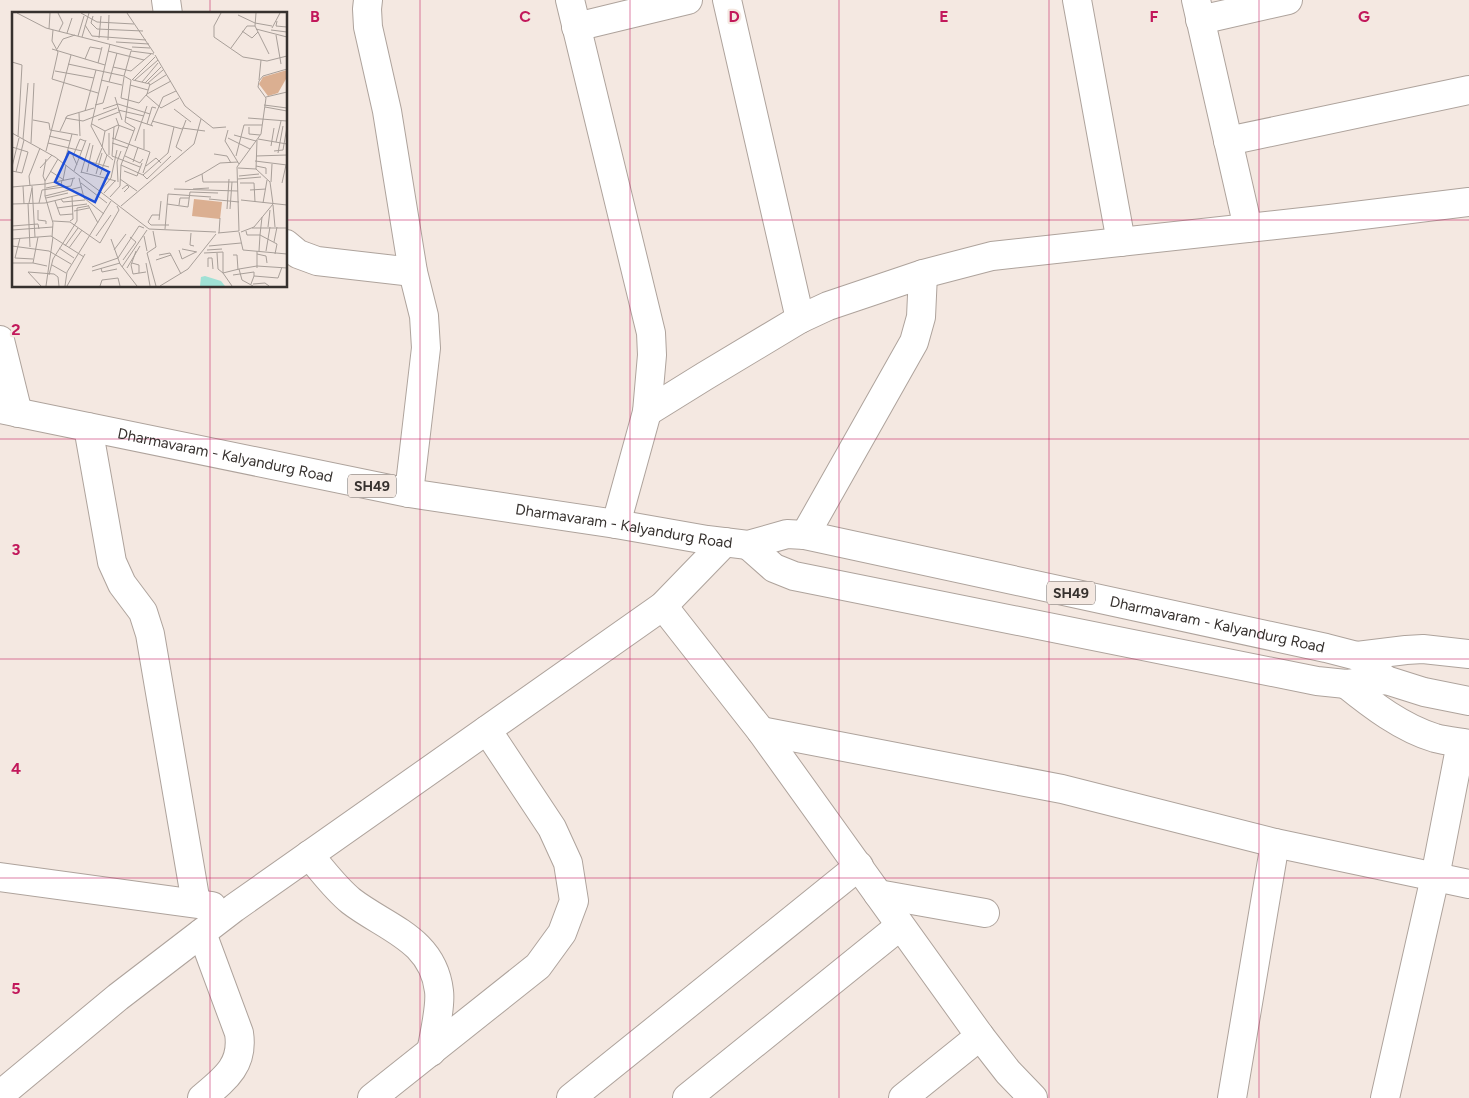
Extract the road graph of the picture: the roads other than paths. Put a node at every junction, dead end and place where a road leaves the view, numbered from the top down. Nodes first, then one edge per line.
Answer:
1 (368, 0) edge
2 (570, 0) edge
3 (688, 0) edge
4 (727, 0) edge
5 (1077, 0) edge
6 (1288, 0) edge
7 (1198, 10) edge
8 (576, 27) junction
9 (1469, 90) edge
10 (1228, 141) junction
11 (1469, 202) edge
12 (1248, 228) junction
13 (1121, 242) junction
14 (288, 246) edge
15 (413, 272) junction
16 (923, 274) junction
17 (800, 319) junction
18 (0, 340) edge
19 (9, 411) edge
20 (647, 412) junction
21 (88, 427) junction
22 (409, 493) junction
23 (616, 524) junction
24 (805, 535) junction
25 (736, 544) junction
26 (664, 606) junction
27 (1469, 654) edge
28 (1357, 656) junction
29 (1386, 680) junction
30 (1346, 684) junction
31 (1469, 701) edge
32 (487, 730) junction
33 (761, 731) junction
34 (1465, 744) edge
35 (1276, 843) junction
36 (310, 855) junction
37 (859, 866) junction
38 (0, 877) edge
39 (1435, 877) junction
40 (1469, 884) edge
41 (878, 894) junction
42 (196, 904) junction
43 (234, 908) junction
44 (985, 913) dead end
45 (900, 926) junction
46 (202, 933) junction
47 (980, 1036) junction
48 (431, 1052) junction
49 (0, 1094) edge
50 (202, 1098) edge
51 (372, 1098) edge
52 (571, 1098) edge
53 (687, 1098) edge
54 (903, 1098) edge
55 (1033, 1098) edge
56 (1232, 1098) edge
57 (1385, 1098) edge

1 - 15 street
2 - 8 street
3 - 8 street
4 - 17 street
5 - 13 street
6 - 7 street
7 - 10 street
8 - 20 street
9 - 10 street
10 - 12 street
11 - 12 street
12 - 13 street
13 - 16 street
14 - 15 street
15 - 22 street
16 - 17 street
16 - 24 street
17 - 20 street
18 - 19 street
19 - 21 street, Dharmavaram - Kalyandurg Road / SH49
20 - 23 street
21 - 22 street, Dharmavaram - Kalyandurg Road / SH49
21 - 42 street
22 - 23 street, Dharmavaram - Kalyandurg Road / SH49
23 - 25 street, Dharmavaram - Kalyandurg Road / SH49
24 - 25 street, Dharmavaram - Kalyandurg Road / SH49
24 - 28 street, Dharmavaram - Kalyandurg Road / SH49
25 - 26 street
25 - 30 street, Dharmavaram - Kalyandurg Road / SH49
26 - 32 street
26 - 33 street
27 - 28 street
28 - 29 street, Dharmavaram - Kalyandurg Road / SH49
29 - 30 street, Dharmavaram - Kalyandurg Road / SH49
29 - 31 street, Dharmavaram - Kalyandurg Road / SH49
30 - 34 street
32 - 36 street
32 - 48 street
33 - 35 street
33 - 37 street
34 - 39 street
35 - 39 street
35 - 56 street
36 - 43 street
36 - 48 street
37 - 41 street
37 - 52 street
38 - 42 street
39 - 40 street
39 - 57 street
41 - 44 street
41 - 45 street
42 - 43 street
43 - 46 street
45 - 47 street
45 - 53 street
46 - 49 street
46 - 50 street
47 - 54 street
47 - 55 street
48 - 51 street

